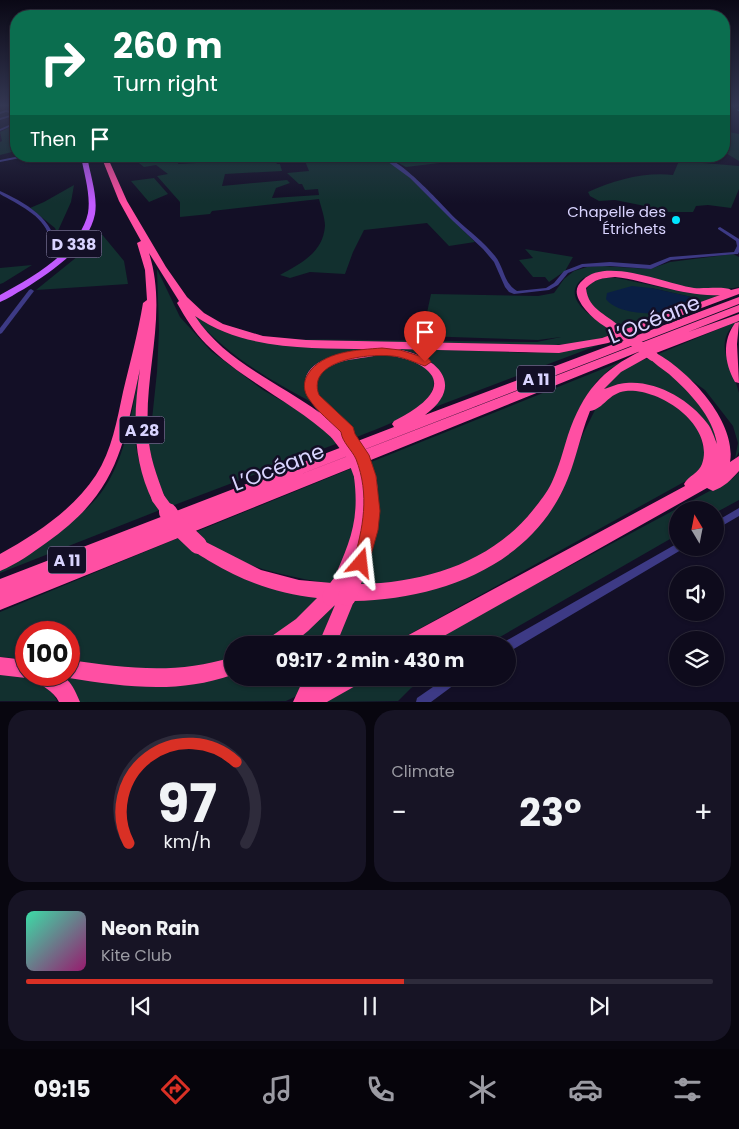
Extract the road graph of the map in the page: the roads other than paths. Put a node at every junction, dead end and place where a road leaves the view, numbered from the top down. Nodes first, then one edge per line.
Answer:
1 (85, 162) edge
2 (101, 162) edge
3 (106, 162) edge
4 (393, 162) edge
5 (0, 192) edge
6 (720, 228) dead end
7 (52, 248) dead end
8 (737, 254) edge
9 (148, 264) junction
10 (174, 288) junction
11 (739, 290) edge
12 (31, 291) dead end
13 (0, 299) edge
14 (739, 300) edge
15 (739, 308) edge
16 (739, 317) edge
17 (739, 325) edge
18 (0, 332) edge
19 (739, 378) edge
20 (577, 427) junction
21 (344, 433) junction
22 (332, 456) junction
23 (739, 462) edge
24 (739, 512) edge
25 (724, 521) edge
26 (621, 529) junction
27 (669, 553) edge
28 (0, 563) edge
29 (0, 587) edge
30 (342, 591) junction
31 (0, 601) edge
32 (288, 636) edge
33 (330, 636) edge
34 (426, 636) edge
35 (516, 641) edge
36 (0, 660) edge
37 (15, 661) edge
38 (0, 666) edge
39 (15, 668) edge
40 (224, 668) edge
41 (80, 671) edge
42 (60, 686) edge
43 (310, 686) edge
44 (335, 686) edge
45 (443, 686) edge
46 (70, 702) edge
47 (305, 702) edge
48 (422, 702) edge

1 - 13 main road, D 338
2 - 9 highway, A 28
3 - 10 highway
4 - 8 street
5 - 7 street
6 - 8 street
9 - 20 highway, A 28, bridge
9 - 28 highway
10 - 11 highway
10 - 21 highway
11 - 26 highway, bridge
12 - 18 street
14 - 22 highway, L’Océane / A 11
15 - 31 highway, L’Océane / A 11
16 - 20 highway
17 - 19 highway
20 - 26 highway
21 - 22 highway
21 - 30 highway, bridge
22 - 29 highway, L’Océane / A 11
23 - 26 highway
24 - 25 street
26 - 34 highway
27 - 35 street
30 - 32 highway
30 - 33 highway
36 - 37 highway
38 - 39 highway
40 - 41 highway
42 - 46 highway
43 - 47 highway
44 - 47 highway
45 - 48 street

